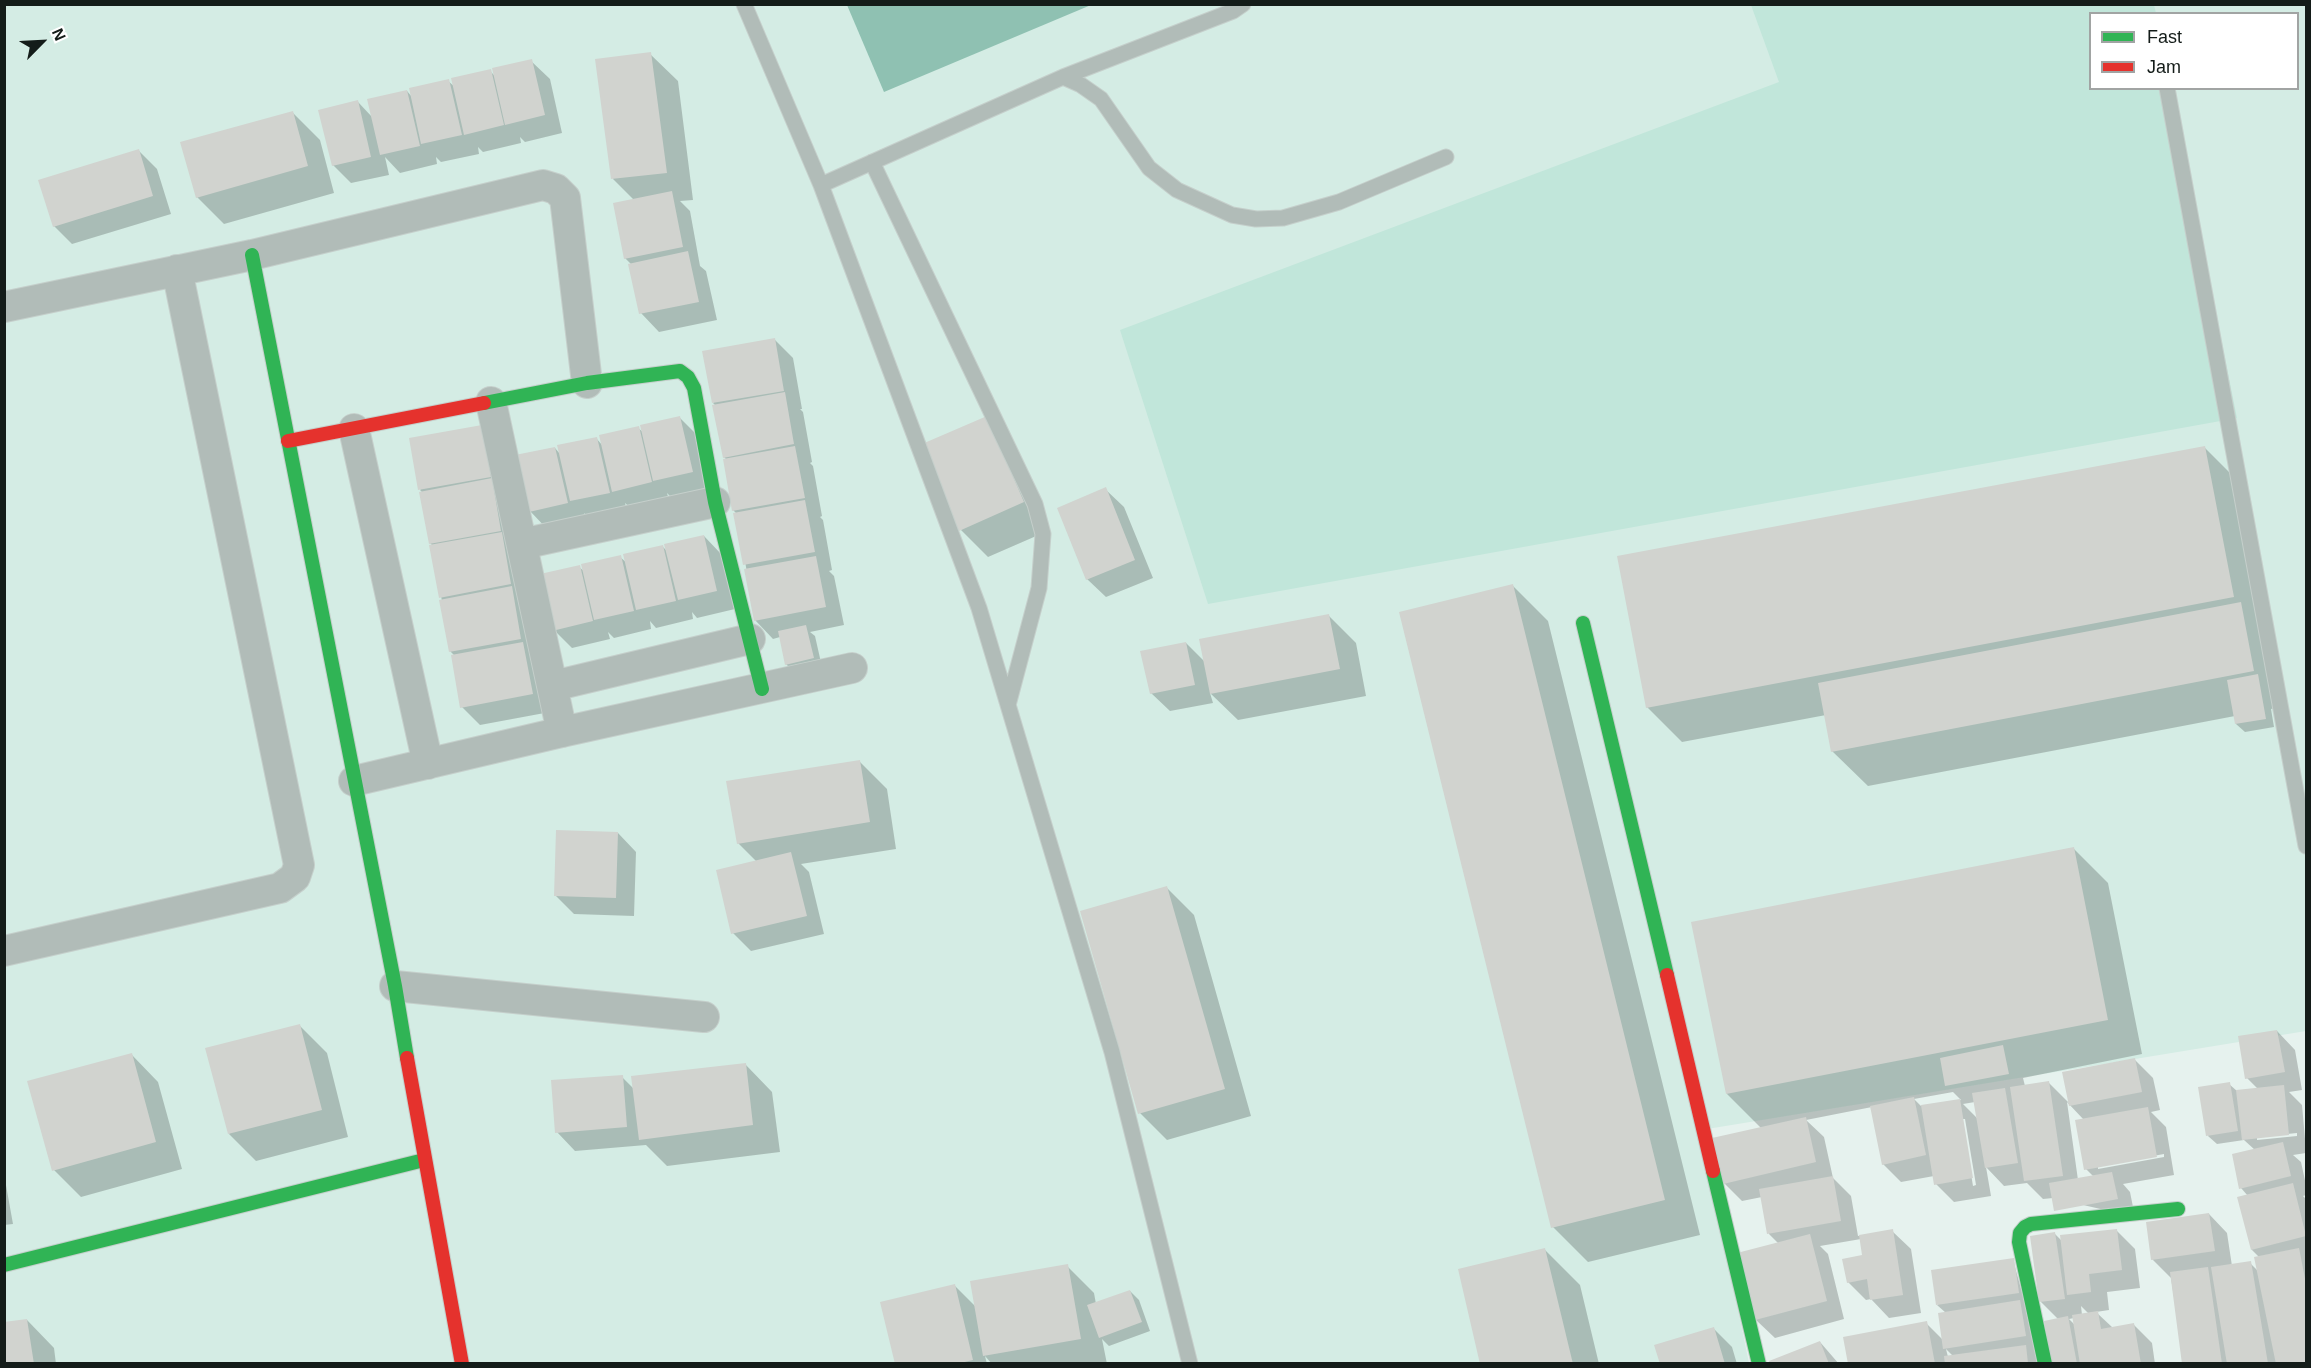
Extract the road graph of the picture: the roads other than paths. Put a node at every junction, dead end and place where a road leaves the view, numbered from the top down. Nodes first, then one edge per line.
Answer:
1 (744, 4) edge
2 (1243, 4) edge
3 (1063, 77) junction
4 (2167, 90) edge
5 (1446, 157) dead end
6 (872, 162) junction
7 (821, 185) junction
8 (252, 255) junction
9 (177, 270) junction
10 (4, 308) edge
11 (587, 383) junction
12 (491, 402) junction
13 (354, 429) junction
14 (288, 441) junction
15 (715, 502) junction
16 (522, 544) junction
17 (1584, 623) dead end
18 (750, 639) junction
19 (852, 668) dead end
20 (553, 686) junction
21 (762, 689) junction
22 (1008, 706) junction
23 (562, 732) junction
24 (428, 764) junction
25 (354, 781) junction
26 (2307, 846) edge
27 (4, 951) edge
28 (395, 986) junction
29 (704, 1017) dead end
30 (424, 1160) junction
31 (2178, 1209) dead end
32 (4, 1265) edge
33 (462, 1364) edge
34 (1190, 1364) edge
35 (1759, 1364) edge
36 (2045, 1364) edge

1 - 7 lane
2 - 3 lane
3 - 5 lane
3 - 6 lane
4 - 26 lane
6 - 7 lane
6 - 22 lane
7 - 22 lane
8 - 9 street
8 - 11 street
8 - 14 street
9 - 10 street
9 - 27 street
11 - 12 street
11 - 15 street
12 - 13 street
12 - 16 street
13 - 14 street
13 - 24 street
14 - 25 street
15 - 16 street
15 - 18 street
16 - 20 street
17 - 35 street
18 - 20 street
18 - 21 street
19 - 21 street
20 - 23 street
21 - 23 street
22 - 34 lane
23 - 24 street
24 - 25 street
25 - 28 street
28 - 29 street
28 - 30 street
30 - 32 street
30 - 33 street
31 - 36 street

